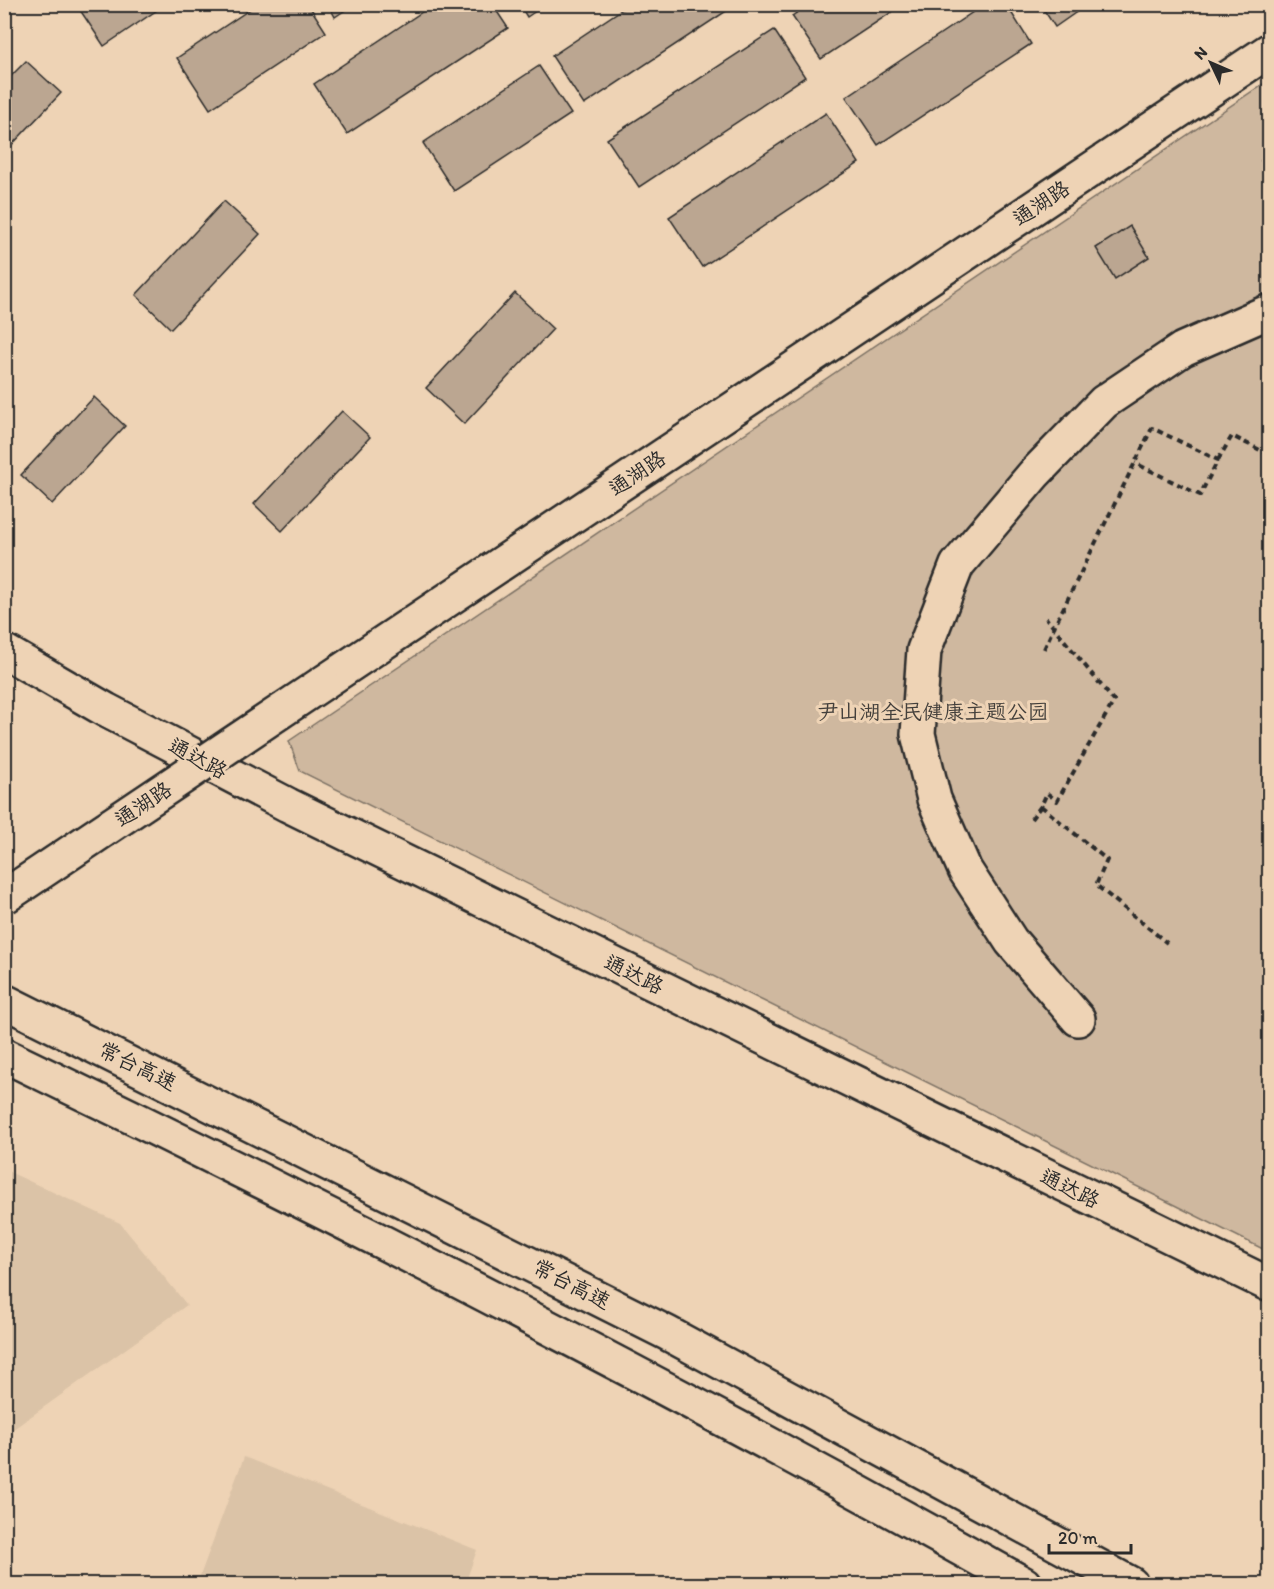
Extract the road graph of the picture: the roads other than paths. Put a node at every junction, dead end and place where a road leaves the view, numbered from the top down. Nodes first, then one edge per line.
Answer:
1 (1269, 51) edge
2 (1269, 311) edge
3 (4, 651) edge
4 (4, 897) edge
5 (4, 1001) edge
6 (1078, 1019) dead end
7 (4, 1055) edge
8 (1269, 1285) edge
9 (948, 1542) junction
10 (1010, 1584) edge
11 (1024, 1584) edge
12 (1131, 1584) edge

1 - 4 main road, 通湖路, bridge
2 - 6 main road
3 - 8 main road, 通达路
5 - 12 main road, 常台高速
7 - 9 main road
9 - 10 main road
9 - 11 main road

